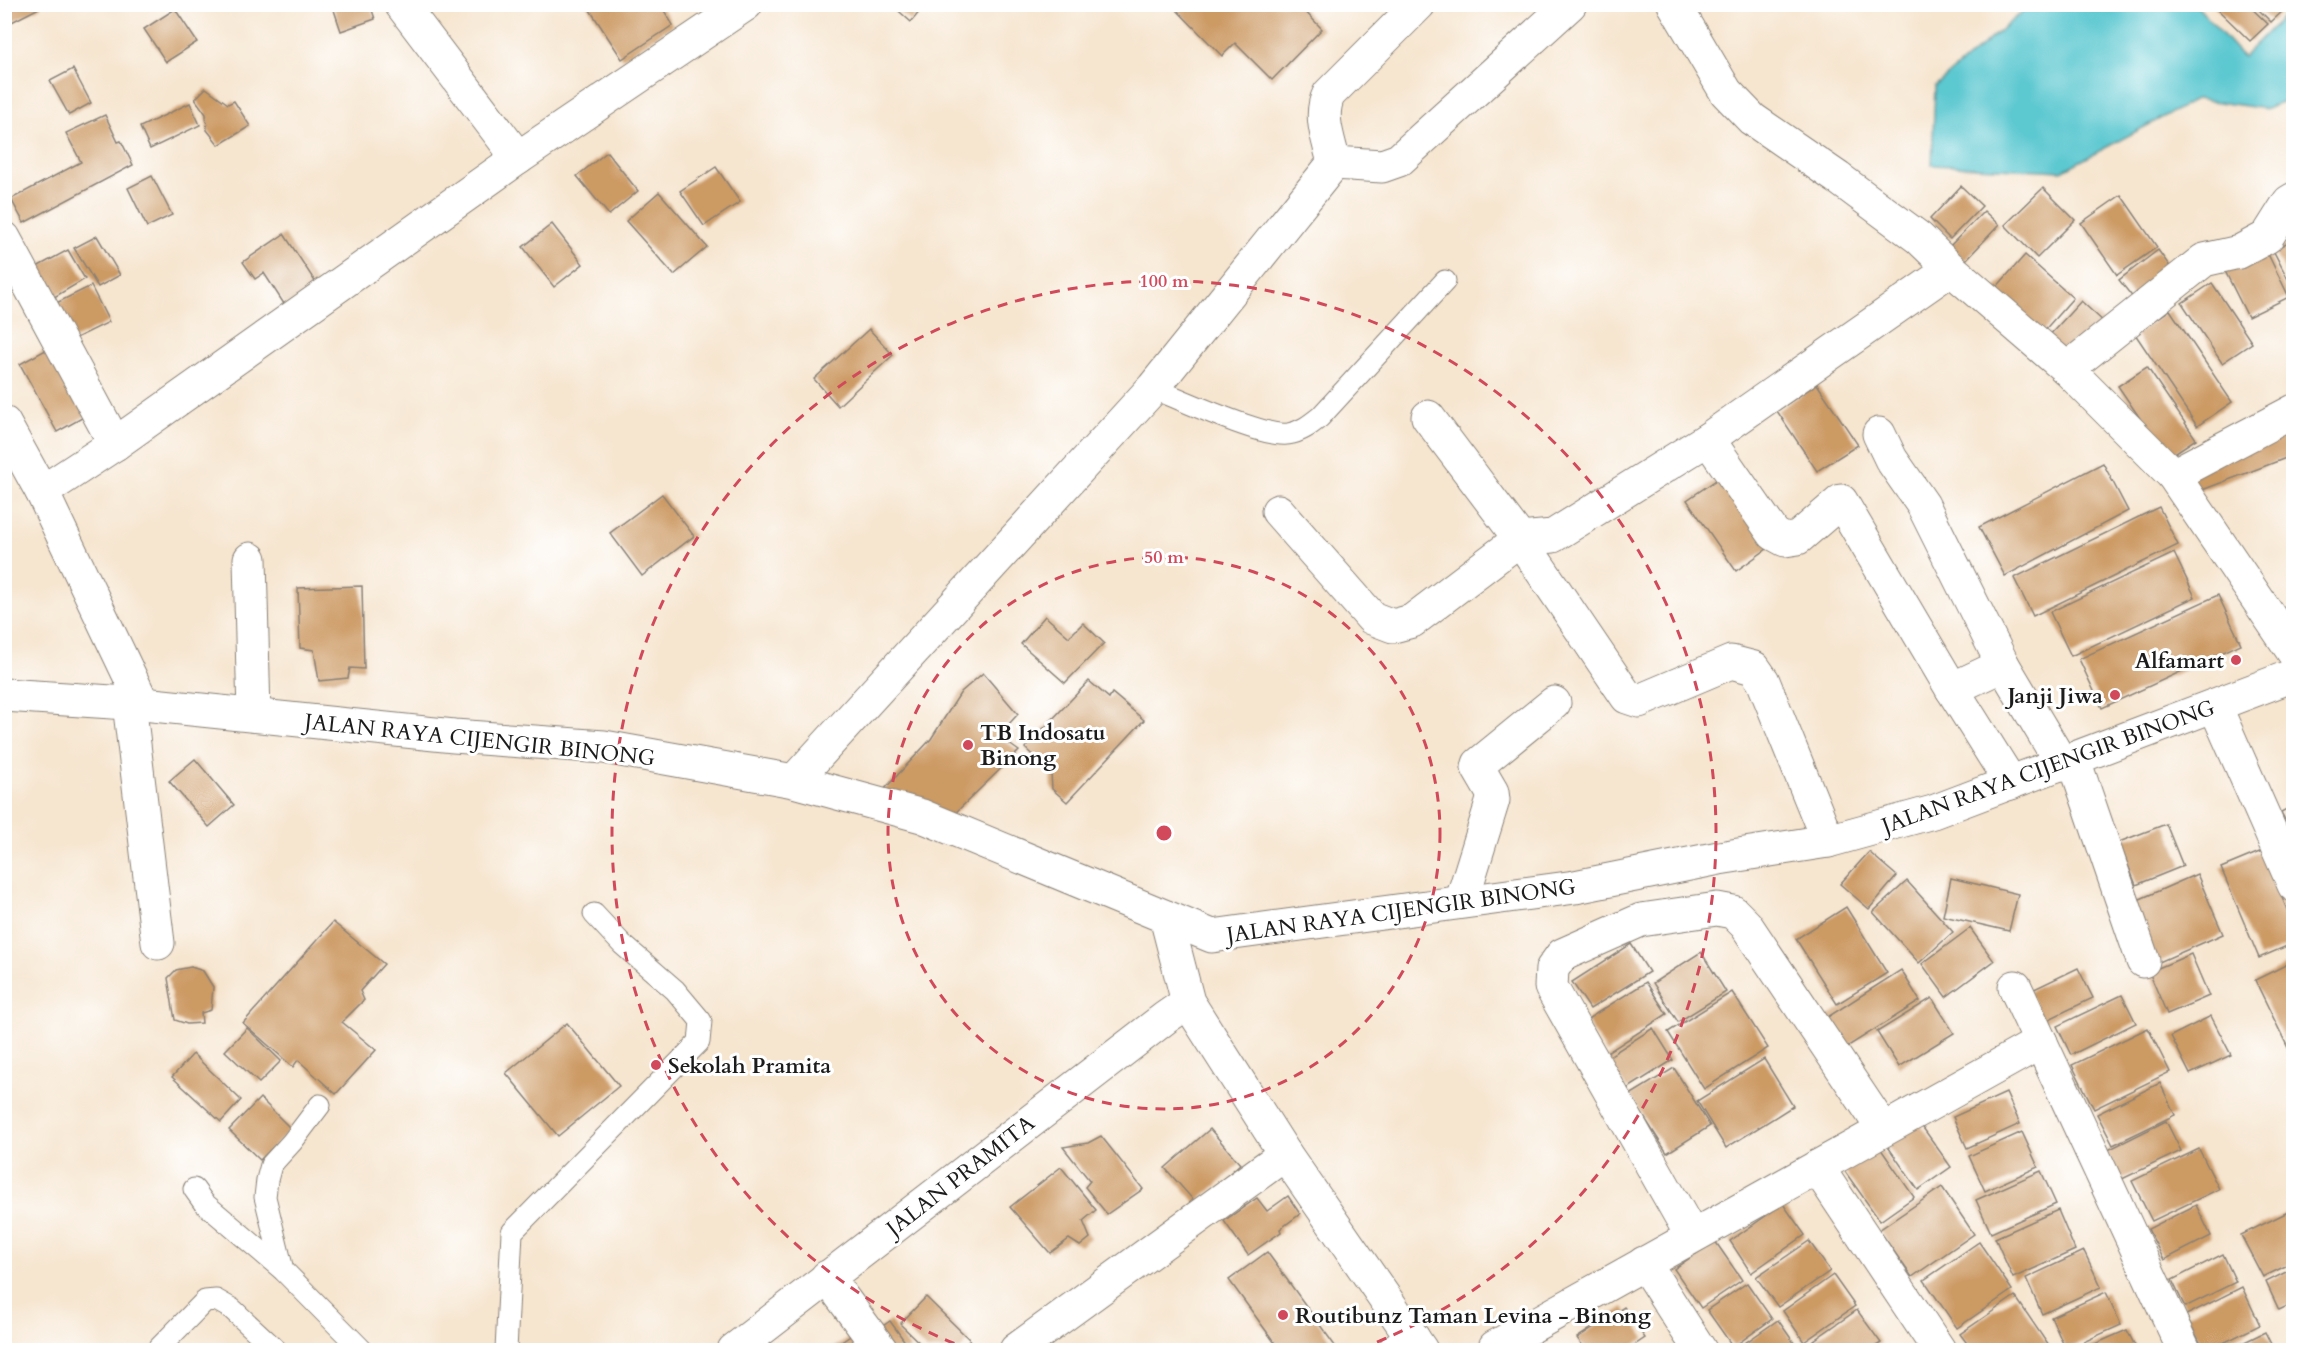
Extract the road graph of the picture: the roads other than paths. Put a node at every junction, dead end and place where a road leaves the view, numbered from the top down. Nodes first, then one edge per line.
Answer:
1 (401, 4) edge
2 (746, 4) edge
3 (1419, 4) edge
4 (1570, 4) edge
5 (1674, 4) edge
6 (518, 158) junction
7 (1334, 163) junction
8 (2294, 199) edge
9 (4, 238) edge
10 (1951, 269) junction
11 (1445, 281) dead end
12 (2067, 369) junction
13 (1153, 388) junction
14 (2294, 411) edge
15 (1428, 417) dead end
16 (4, 423) edge
17 (1879, 434) dead end
18 (1708, 439) junction
19 (115, 444) junction
20 (2173, 474) junction
21 (42, 492) junction
22 (1278, 511) dead end
23 (1520, 539) junction
24 (250, 559) dead end
25 (2294, 653) edge
26 (2003, 665) junction
27 (2294, 675) edge
28 (1952, 689) junction
29 (4, 695) edge
30 (1554, 703) dead end
31 (136, 704) junction
32 (2215, 706) junction
33 (254, 715) junction
34 (2068, 762) junction
35 (794, 781) junction
36 (2011, 783) junction
37 (1828, 841) junction
38 (2294, 885) edge
39 (1462, 900) junction
40 (594, 914) dead end
41 (1166, 917) junction
42 (1212, 936) junction
43 (158, 943) dead end
44 (2143, 961) dead end
45 (2016, 987) dead end
46 (1188, 1002) junction
47 (2041, 1042) junction
48 (320, 1105) dead end
49 (1883, 1129) junction
50 (1284, 1154) junction
51 (1817, 1167) junction
52 (194, 1189) dead end
53 (1692, 1236) junction
54 (1644, 1263) junction
55 (283, 1270) junction
56 (827, 1277) junction
57 (1409, 1346) edge
58 (157, 1350) edge
59 (276, 1350) edge
60 (362, 1350) edge
61 (506, 1350) edge
62 (734, 1350) edge
63 (881, 1350) edge
64 (1016, 1350) edge
65 (1494, 1350) edge
66 (1700, 1350) edge
67 (1939, 1350) edge
68 (2184, 1350) edge

1 - 6 street
2 - 6 street
3 - 7 street
4 - 7 street
5 - 10 street
6 - 19 street
7 - 13 street
8 - 12 street
9 - 19 street
10 - 12 street
10 - 18 street
11 - 13 lane
12 - 20 street
13 - 35 street
14 - 20 street
15 - 23 street
16 - 21 street
17 - 26 street
18 - 23 street
18 - 28 street
19 - 21 street
20 - 25 street
21 - 31 street
22 - 23 street
23 - 37 street
24 - 33 street
26 - 28 street
26 - 34 street
27 - 32 street, JALAN RAYA CIJENGIR BINONG
28 - 36 street
29 - 31 street, JALAN RAYA CIJENGIR BINONG
30 - 39 street
31 - 33 street, JALAN RAYA CIJENGIR BINONG
31 - 43 street
32 - 34 street, JALAN RAYA CIJENGIR BINONG
32 - 38 street
33 - 35 street, JALAN RAYA CIJENGIR BINONG
34 - 36 street, JALAN RAYA CIJENGIR BINONG
34 - 44 street
35 - 41 street, JALAN RAYA CIJENGIR BINONG
36 - 37 street, JALAN RAYA CIJENGIR BINONG
37 - 39 street, JALAN RAYA CIJENGIR BINONG
39 - 42 street, JALAN RAYA CIJENGIR BINONG
40 - 61 lane
41 - 42 street, JALAN RAYA CIJENGIR BINONG
41 - 46 street
42 - 46 street
45 - 47 street
46 - 50 street
46 - 56 street, JALAN PRAMITA
47 - 49 street
47 - 68 street
48 - 55 lane
49 - 51 street
49 - 53 street
50 - 57 street
50 - 64 street
51 - 53 street
51 - 67 street
52 - 55 lane
53 - 54 street
54 - 65 street
54 - 66 street
55 - 60 lane
56 - 62 street, JALAN PRAMITA
56 - 63 street
58 - 59 lane

